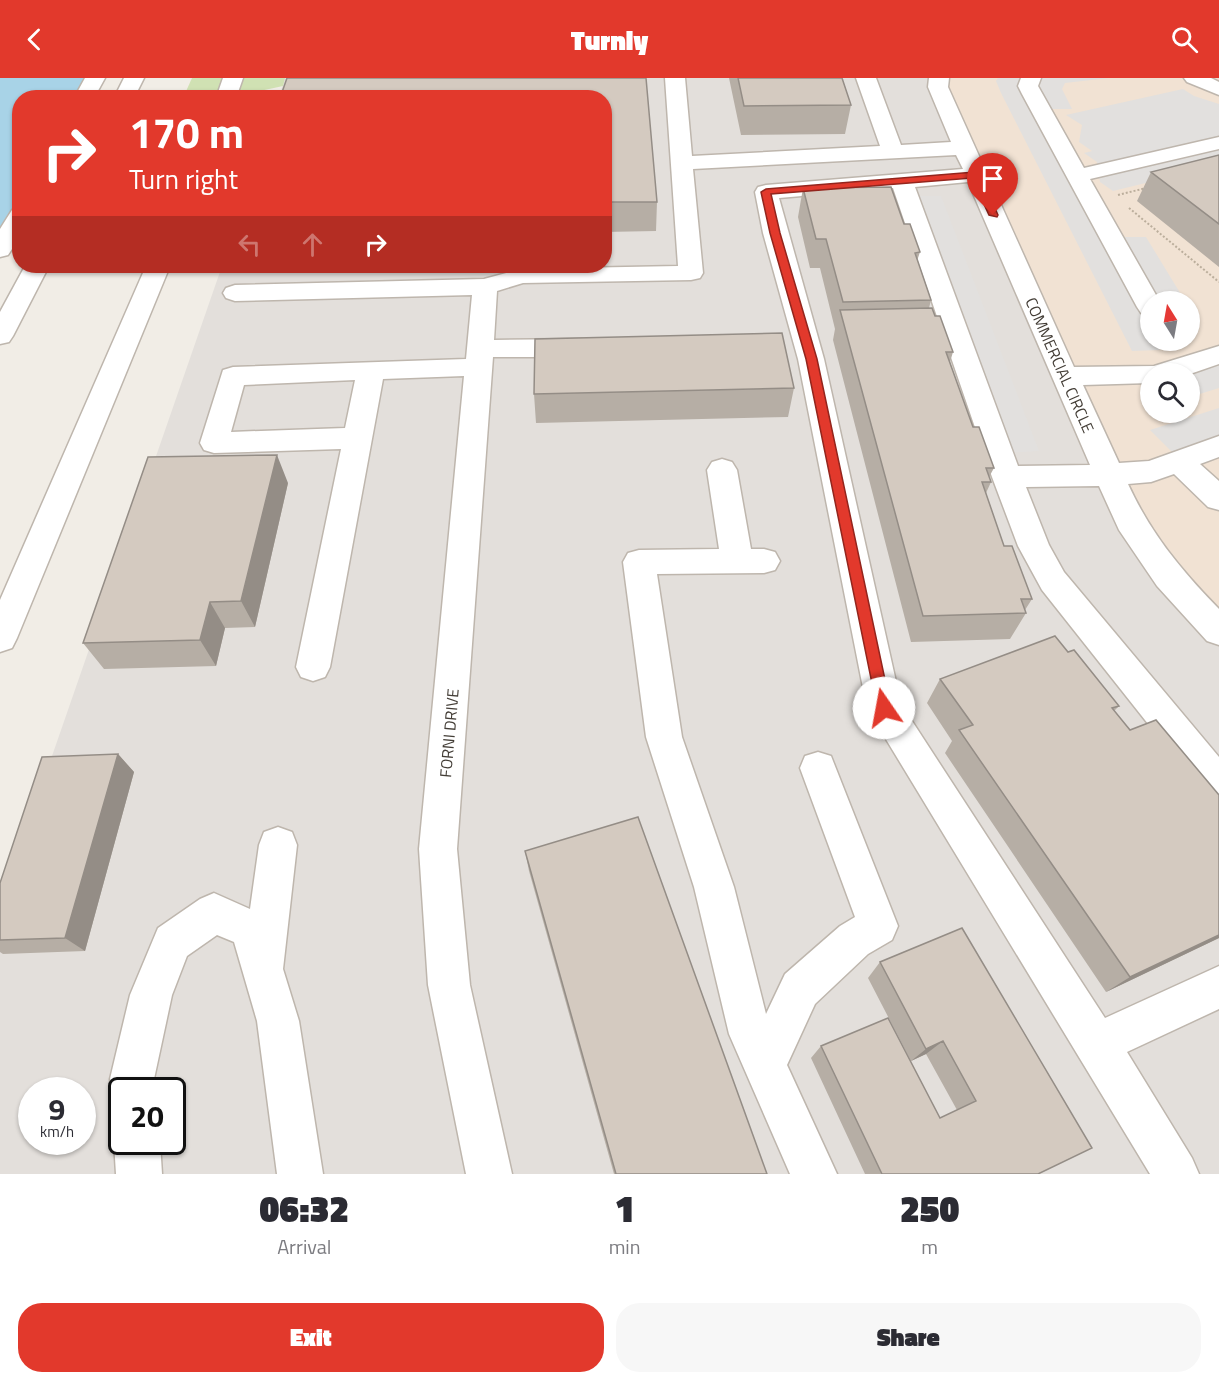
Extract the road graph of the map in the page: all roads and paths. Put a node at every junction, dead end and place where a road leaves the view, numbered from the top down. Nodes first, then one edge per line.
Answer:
1 (675, 78) edge
2 (866, 78) edge
3 (939, 78) edge
4 (1030, 78) edge
5 (1194, 78) edge
6 (1219, 89) edge
7 (1219, 143) edge
8 (970, 161) junction
9 (682, 163) junction
10 (898, 167) junction
11 (1077, 176) junction
12 (1149, 187) edge
13 (12, 229) edge
14 (0, 250) edge
15 (33, 273) edge
16 (155, 273) edge
17 (1219, 282) edge
18 (485, 287) junction
19 (1142, 291) edge
20 (235, 293) dead end
21 (0, 336) edge
22 (611, 348) edge
23 (1181, 351) edge
24 (1219, 355) edge
25 (480, 358) junction
26 (1194, 362) junction
27 (1191, 363) edge
28 (371, 371) junction
29 (1140, 374) edge
30 (1065, 376) junction
31 (357, 438) junction
32 (1219, 446) edge
33 (1178, 460) junction
34 (722, 470) dead end
35 (1109, 475) junction
36 (1006, 477) junction
37 (1219, 499) edge
38 (1219, 631) edge
39 (0, 638) edge
40 (313, 668) dead end
41 (818, 768) dead end
42 (1219, 785) edge
43 (278, 845) dead end
44 (262, 969) junction
45 (1219, 987) edge
46 (1097, 1044) junction
47 (764, 1067) junction
48 (132, 1077) edge
49 (138, 1155) edge
50 (139, 1174) edge
51 (300, 1174) edge
52 (489, 1174) edge
53 (814, 1174) edge
54 (1176, 1174) edge

1 - 9 street
2 - 10 street
3 - 8 street, COMMERCIAL CIRCLE
4 - 11 street
5 - 6 street
7 - 11 street
8 - 10 street
8 - 30 street, COMMERCIAL CIRCLE
9 - 10 street
9 - 18 street
10 - 36 street
10 - 46 street
11 - 19 street
12 - 17 path
13 - 14 street
15 - 21 street
16 - 39 street
18 - 20 street
18 - 25 street, FORNI DRIVE
22 - 25 street
23 - 26 street
24 - 26 street
25 - 28 street
25 - 52 street, FORNI DRIVE
26 - 27 street
28 - 31 street
28 - 31 street
29 - 30 street
30 - 35 street, COMMERCIAL CIRCLE
31 - 40 street
32 - 33 street
33 - 35 street
33 - 37 street
34 - 47 street
35 - 36 street
35 - 38 street, COMMERCIAL CIRCLE
36 - 42 street
41 - 47 street
43 - 44 street
44 - 48 street
44 - 51 street
45 - 46 street
46 - 54 street
47 - 53 street
49 - 50 street

